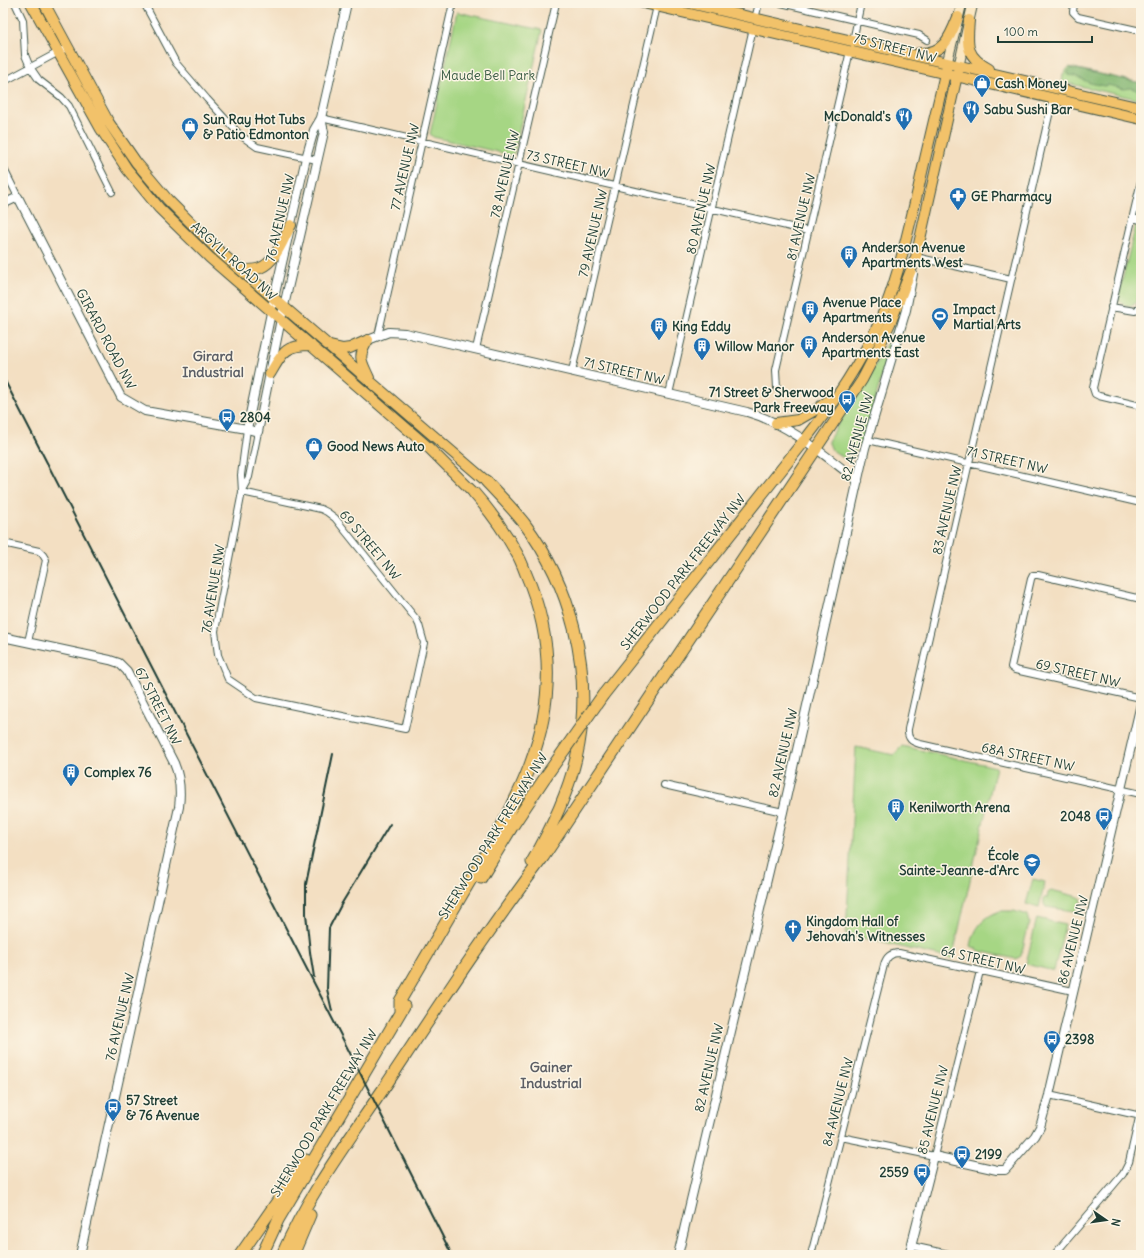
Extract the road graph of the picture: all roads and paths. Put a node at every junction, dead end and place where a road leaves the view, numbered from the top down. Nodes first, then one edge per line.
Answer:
1 (15, 3) edge
2 (31, 3) edge
3 (44, 3) edge
4 (144, 3) edge
5 (347, 3) edge
6 (454, 3) edge
7 (556, 3) edge
8 (643, 3) edge
9 (689, 3) edge
10 (759, 3) edge
11 (781, 3) edge
12 (861, 3) edge
13 (962, 3) edge
14 (973, 3) edge
15 (1074, 3) edge
16 (657, 6) junction
17 (958, 17) junction
18 (969, 20) junction
19 (857, 21) junction
20 (754, 23) junction
21 (1141, 31) edge
22 (926, 40) dead end
23 (853, 41) junction
24 (68, 47) junction
25 (850, 51) junction
26 (58, 52) junction
27 (901, 52) junction
28 (947, 63) junction
29 (959, 66) junction
30 (30, 67) junction
31 (945, 74) junction
32 (1000, 75) junction
33 (957, 76) junction
34 (3, 82) edge
35 (1053, 98) junction
36 (1141, 108) edge
37 (321, 118) junction
38 (1141, 119) edge
39 (422, 142) junction
40 (306, 158) junction
41 (317, 160) junction
42 (518, 164) junction
43 (3, 167) edge
44 (1141, 181) edge
45 (616, 186) junction
46 (112, 192) dead end
47 (18, 197) junction
48 (3, 204) edge
49 (712, 209) junction
50 (1132, 218) junction
51 (1141, 220) edge
52 (291, 225) junction
53 (808, 231) junction
54 (916, 257) junction
55 (242, 270) junction
56 (1012, 279) junction
57 (274, 298) junction
58 (1141, 302) edge
59 (284, 307) junction
60 (1111, 307) junction
61 (271, 311) junction
62 (281, 319) junction
63 (373, 338) junction
64 (311, 345) junction
65 (328, 345) junction
66 (476, 349) junction
67 (572, 371) junction
68 (270, 374) junction
69 (371, 382) junction
70 (777, 388) dead end
71 (840, 392) junction
72 (669, 394) junction
73 (1141, 406) edge
74 (776, 423) junction
75 (247, 428) junction
76 (258, 432) junction
77 (868, 440) junction
78 (804, 441) junction
79 (816, 449) junction
80 (969, 463) junction
81 (486, 481) joint
82 (858, 481) junction
83 (242, 492) junction
84 (474, 493) joint
85 (1141, 503) edge
86 (3, 543) edge
87 (1141, 599) edge
88 (3, 637) edge
89 (28, 642) junction
90 (1141, 698) edge
91 (1141, 704) edge
92 (405, 728) joint
93 (910, 740) joint
94 (664, 784) dead end
95 (180, 785) joint
96 (1122, 790) junction
97 (1141, 794) edge
98 (782, 812) junction
99 (506, 907) junction
100 (890, 955) joint
101 (980, 971) junction
102 (1073, 991) junction
103 (400, 1013) junction
104 (1048, 1096) junction
105 (348, 1100) junction
106 (1141, 1109) edge
107 (1140, 1116) edge
108 (841, 1136) junction
109 (351, 1137) junction
110 (934, 1156) junction
111 (912, 1246) junction
112 (80, 1255) edge
113 (240, 1255) edge
114 (262, 1255) edge
115 (282, 1255) edge
116 (293, 1255) edge
117 (678, 1255) edge
118 (811, 1255) edge
119 (909, 1255) edge
120 (954, 1255) edge
121 (1054, 1255) edge

1 - 30 street
2 - 26 main road, ARGYLL ROAD NW
3 - 24 main road, ARGYLL ROAD NW
4 - 40 street
5 - 37 street, 76 AVENUE NW
6 - 39 street, 77 AVENUE NW
7 - 42 street, 78 AVENUE NW
8 - 16 main road, 75 STREET NW
9 - 20 main road, 75 STREET NW
10 - 20 street, 80 AVENUE NW
11 - 19 street, 75 STREET NW
12 - 19 street
13 - 17 main road, 82 AVENUE NW
14 - 18 main road, 82 AVENUE NW
15 - 21 street
16 - 20 main road, 75 STREET NW
16 - 45 street, 79 AVENUE NW
17 - 27 main road
17 - 28 main road, 82 AVENUE NW
18 - 29 main road, 82 AVENUE NW
18 - 32 main road
19 - 22 street, 75 STREET NW
19 - 23 street
20 - 23 main road, 75 STREET NW
20 - 25 main road, 75 STREET NW
20 - 49 street, 80 AVENUE NW
23 - 27 main road, 75 STREET NW
24 - 26 street
24 - 55 main road, ARGYLL ROAD NW
25 - 31 main road, 75 STREET NW
25 - 53 street, 81 AVENUE NW
26 - 30 street
26 - 61 main road, ARGYLL ROAD NW
27 - 28 main road, 75 STREET NW
28 - 29 main road, 75 STREET NW
28 - 31 main road, 82 AVENUE NW
29 - 32 main road, 75 STREET NW
29 - 33 main road, 82 AVENUE NW
30 - 34 street
30 - 46 street
31 - 33 main road, 75 STREET NW
31 - 71 main road, 82 AVENUE NW
32 - 36 main road, 75 STREET NW
33 - 35 main road, 75 STREET NW
33 - 54 main road, 82 AVENUE NW
35 - 38 main road, 75 STREET NW
35 - 56 street, 83 AVENUE NW
37 - 39 street, 73 STREET NW
37 - 40 street, 76 AVENUE NW
37 - 41 street, 76 AVENUE NW
39 - 42 street, 73 STREET NW
39 - 63 street, 77 AVENUE NW
40 - 41 street
40 - 52 street, 76 AVENUE NW
41 - 59 street, 76 AVENUE NW
42 - 45 street, 73 STREET NW
42 - 66 street, 78 AVENUE NW
43 - 47 street, GIRARD ROAD NW
44 - 50 street
45 - 49 street, 73 STREET NW
45 - 67 street, 79 AVENUE NW
47 - 48 street
47 - 75 street, GIRARD ROAD NW
49 - 53 street, 73 STREET NW
49 - 72 street, 80 AVENUE NW
50 - 51 street
50 - 60 street
52 - 55 main road
52 - 57 street, 76 AVENUE NW
53 - 70 street, 81 AVENUE NW
54 - 56 street
54 - 77 street, 82 AVENUE NW
54 - 79 main road, 82 AVENUE NW
55 - 57 main road, ARGYLL ROAD NW
56 - 80 street, 83 AVENUE NW
57 - 59 main road, ARGYLL ROAD NW
57 - 61 street, 76 AVENUE NW
58 - 60 street
59 - 62 street, 76 AVENUE NW
59 - 65 main road, ARGYLL ROAD NW
60 - 73 street
61 - 62 main road, ARGYLL ROAD NW
61 - 75 street, 76 AVENUE NW
62 - 64 main road, ARGYLL ROAD NW
62 - 68 street, 76 AVENUE NW
63 - 65 main road
63 - 66 street, 71 STREET NW
63 - 69 main road
64 - 68 main road
64 - 84 main road, ARGYLL ROAD NW
65 - 69 main road, ARGYLL ROAD NW
66 - 67 street, 71 STREET NW
67 - 72 street, 71 STREET NW
68 - 76 street, 76 AVENUE NW
69 - 81 main road, ARGYLL ROAD NW
71 - 74 main road
71 - 78 main road, 82 AVENUE NW
72 - 74 street, 71 STREET NW
74 - 78 street, 71 STREET NW
75 - 76 street, GIRARD ROAD NW
75 - 83 street, 76 AVENUE NW
76 - 83 street, 76 AVENUE NW
77 - 80 street, 71 STREET NW
77 - 82 street, 82 AVENUE NW
78 - 79 street, 71 STREET NW
78 - 103 highway, SHERWOOD PARK FREEWAY NW, bridge
79 - 82 street, 71 STREET NW
79 - 99 highway
80 - 85 street, 71 STREET NW
80 - 93 street, 83 AVENUE NW
81 - 99 highway
82 - 98 street, 82 AVENUE NW
83 - 92 street, 69 STREET NW
83 - 92 street, 76 AVENUE NW
84 - 103 highway
86 - 89 street
87 - 90 street, 69 STREET NW
88 - 89 street, 67 STREET NW
89 - 95 street, 67 STREET NW
91 - 96 street, 86 AVENUE NW
93 - 96 street, 68A STREET NW
94 - 98 street
95 - 112 street, 76 AVENUE NW
96 - 97 street, 68A STREET NW
96 - 102 street, 86 AVENUE NW
98 - 117 street, 82 AVENUE NW
99 - 109 highway
100 - 101 street, 64 STREET NW
100 - 108 street, 84 AVENUE NW
101 - 102 street, 64 STREET NW
101 - 110 street, 85 AVENUE NW
102 - 104 street, 86 AVENUE NW
103 - 105 highway, SHERWOOD PARK FREEWAY NW
104 - 107 street
104 - 110 street, 86 AVENUE NW
105 - 113 highway
105 - 114 highway, SHERWOOD PARK FREEWAY NW
106 - 107 street
107 - 121 street
108 - 110 street
108 - 118 street, 84 AVENUE NW
109 - 115 highway
109 - 116 highway
110 - 111 street, 85 AVENUE NW
111 - 119 street, 85 AVENUE NW
111 - 120 street

